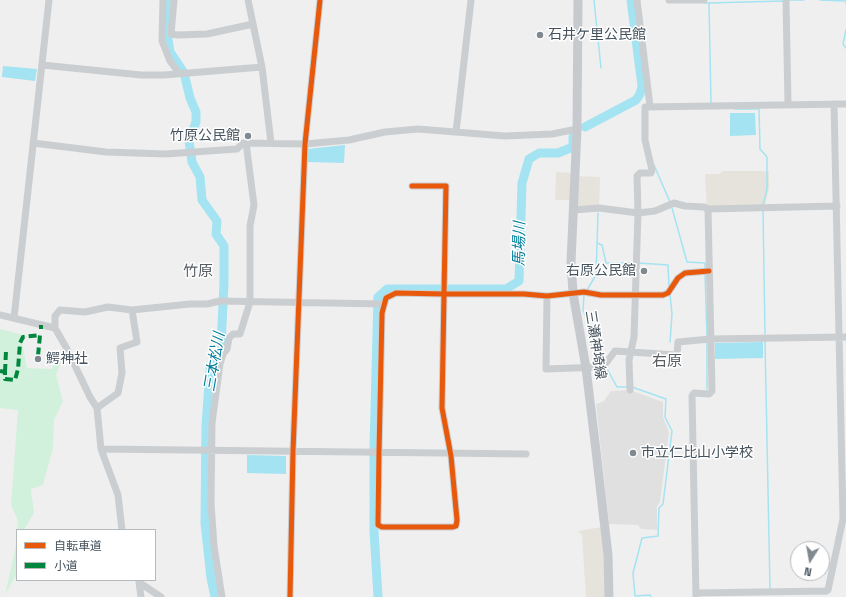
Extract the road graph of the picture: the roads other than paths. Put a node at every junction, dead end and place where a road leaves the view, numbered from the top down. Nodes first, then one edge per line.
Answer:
1 (49, 0) edge
2 (163, 0) edge
3 (174, 0) edge
4 (248, 0) edge
5 (320, 0) edge
6 (471, 0) edge
7 (578, 0) edge
8 (637, 0) edge
9 (669, 0) edge
10 (699, 0) edge
11 (704, 0) edge
12 (786, 0) edge
13 (253, 24) junction
14 (42, 65) junction
15 (262, 67) junction
16 (179, 73) junction
17 (788, 104) junction
18 (834, 104) junction
19 (846, 104) edge
20 (650, 106) junction
21 (577, 129) junction
22 (456, 132) junction
23 (33, 143) junction
24 (271, 143) junction
25 (246, 144) junction
26 (305, 144) junction
27 (412, 186) dead end
28 (837, 206) junction
29 (708, 209) junction
30 (574, 210) junction
31 (638, 213) junction
32 (708, 271) junction
33 (573, 293) junction
34 (444, 294) junction
35 (636, 294) junction
36 (547, 296) junction
37 (250, 302) junction
38 (300, 303) junction
39 (384, 304) junction
40 (132, 310) junction
41 (0, 315) edge
42 (14, 318) junction
43 (55, 328) junction
44 (843, 337) edge
45 (710, 339) junction
46 (631, 351) junction
47 (586, 368) junction
48 (630, 390) dead end
49 (98, 408) junction
50 (101, 449) junction
51 (211, 450) junction
52 (293, 451) junction
53 (379, 452) junction
54 (450, 452) junction
55 (526, 454) dead end
56 (122, 529) edge
57 (139, 581) edge
58 (828, 594) edge
59 (696, 595) edge
60 (141, 597) edge
61 (160, 597) edge
62 (222, 597) edge
63 (290, 597) edge
64 (609, 597) edge

1 - 14 street
2 - 16 street
3 - 13 street
4 - 13 street
5 - 26 street
6 - 22 street
7 - 21 main road, 三瀬神埼線
8 - 20 street
9 - 10 street
10 - 11 street
12 - 17 street
13 - 15 street
14 - 16 street
14 - 23 street
15 - 16 street
15 - 24 street
17 - 18 street
17 - 20 street
18 - 19 street
18 - 28 street
20 - 31 street
21 - 22 street
21 - 30 main road, 三瀬神埼線
22 - 26 street
23 - 25 street
23 - 42 street
24 - 25 street
24 - 26 street
25 - 37 street
26 - 38 street
27 - 34 street
28 - 29 street
28 - 44 street
29 - 31 street
29 - 32 street
30 - 31 street
30 - 33 main road, 三瀬神埼線
31 - 35 street
32 - 35 street
32 - 45 street
33 - 35 street
33 - 36 street
33 - 47 main road, 三瀬神埼線
34 - 36 street
34 - 39 street
34 - 54 street
35 - 46 street
36 - 47 street
37 - 38 street
37 - 40 street
37 - 51 street
38 - 39 street
38 - 52 street
39 - 53 street
40 - 43 street
40 - 49 street
41 - 42 street
42 - 43 street
43 - 49 street
44 - 45 street
44 - 58 street
45 - 46 street
45 - 59 street
46 - 47 street
46 - 48 street
47 - 64 main road, 三瀬神埼線
49 - 50 street
50 - 51 street
50 - 56 street
51 - 52 street
51 - 62 street
52 - 53 street
52 - 63 street
53 - 54 street
53 - 54 street
54 - 55 street
57 - 60 street
57 - 61 street
58 - 59 street

